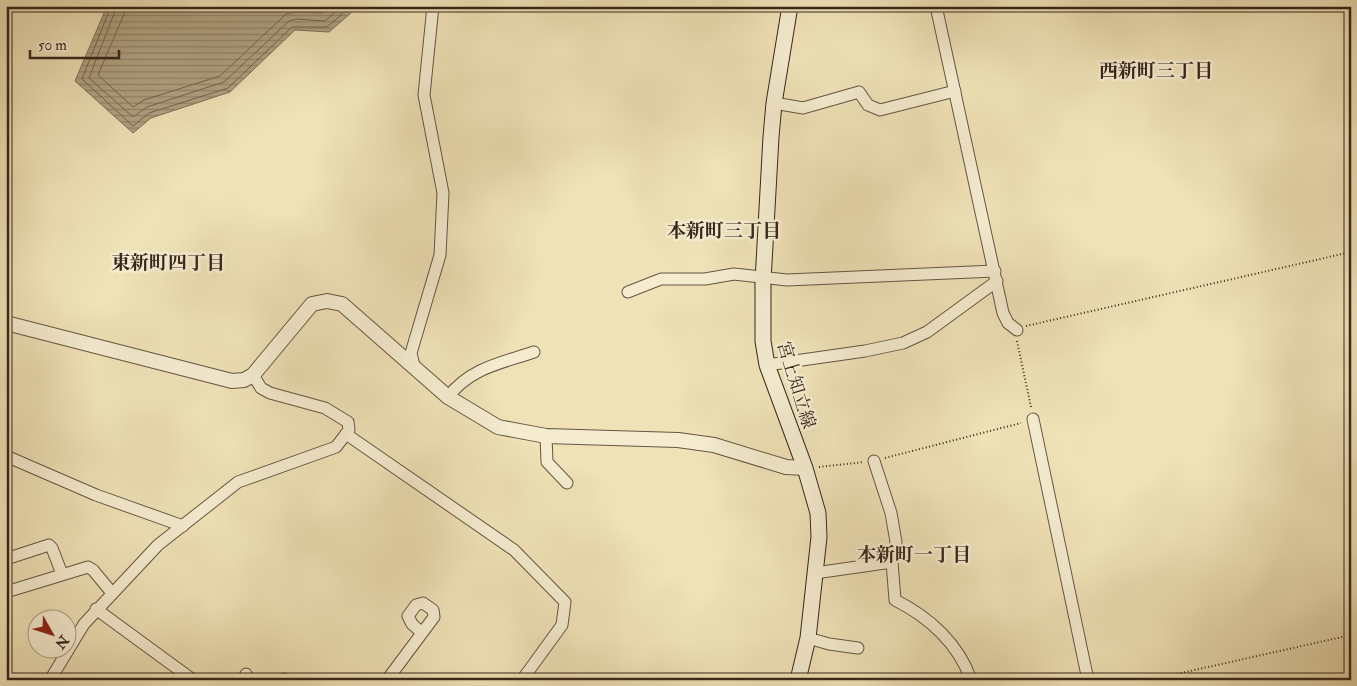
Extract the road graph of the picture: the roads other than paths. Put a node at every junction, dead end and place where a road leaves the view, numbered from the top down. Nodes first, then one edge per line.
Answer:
1 (433, 6) edge
2 (790, 6) edge
3 (936, 6) edge
4 (955, 91) junction
5 (774, 103) junction
6 (996, 276) junction
7 (764, 278) junction
8 (628, 292) dead end
9 (6, 323) edge
10 (1016, 330) road end
11 (534, 352) dead end
12 (767, 365) junction
13 (414, 366) junction
14 (253, 375) junction
15 (448, 397) junction
16 (1033, 419) road end
17 (346, 434) junction
18 (546, 436) junction
19 (6, 456) edge
20 (874, 461) road end
21 (805, 468) junction
22 (567, 483) dead end
23 (183, 526) junction
24 (6, 559) edge
25 (892, 562) junction
26 (815, 573) junction
27 (62, 574) junction
28 (6, 592) edge
29 (112, 593) junction
30 (96, 609) junction
31 (422, 632) dead end
32 (808, 638) junction
33 (858, 648) dead end
34 (50, 680) edge
35 (193, 680) edge
36 (388, 680) edge
37 (522, 680) edge
38 (798, 680) edge
39 (971, 680) edge
40 (1088, 680) edge

1 - 13 street
2 - 5 main road, 宮上知立線
3 - 4 street
4 - 5 street
4 - 6 street
5 - 7 main road, 宮上知立線
6 - 7 street
6 - 10 street
6 - 12 street
7 - 8 street
7 - 12 main road, 宮上知立線
9 - 14 street
11 - 15 street
12 - 21 main road, 宮上知立線
13 - 14 street
13 - 15 street
14 - 17 street
15 - 18 street
16 - 40 street
17 - 23 street
17 - 37 street
18 - 21 street
18 - 22 street
19 - 23 street
20 - 25 street
21 - 26 main road, 宮上知立線
23 - 29 street
24 - 27 street
25 - 26 street
25 - 39 street
26 - 32 main road, 宮上知立線
27 - 28 street
27 - 29 street
29 - 30 street
30 - 34 street
30 - 35 street
31 - 36 street
32 - 33 street
32 - 38 main road, 宮上知立線

